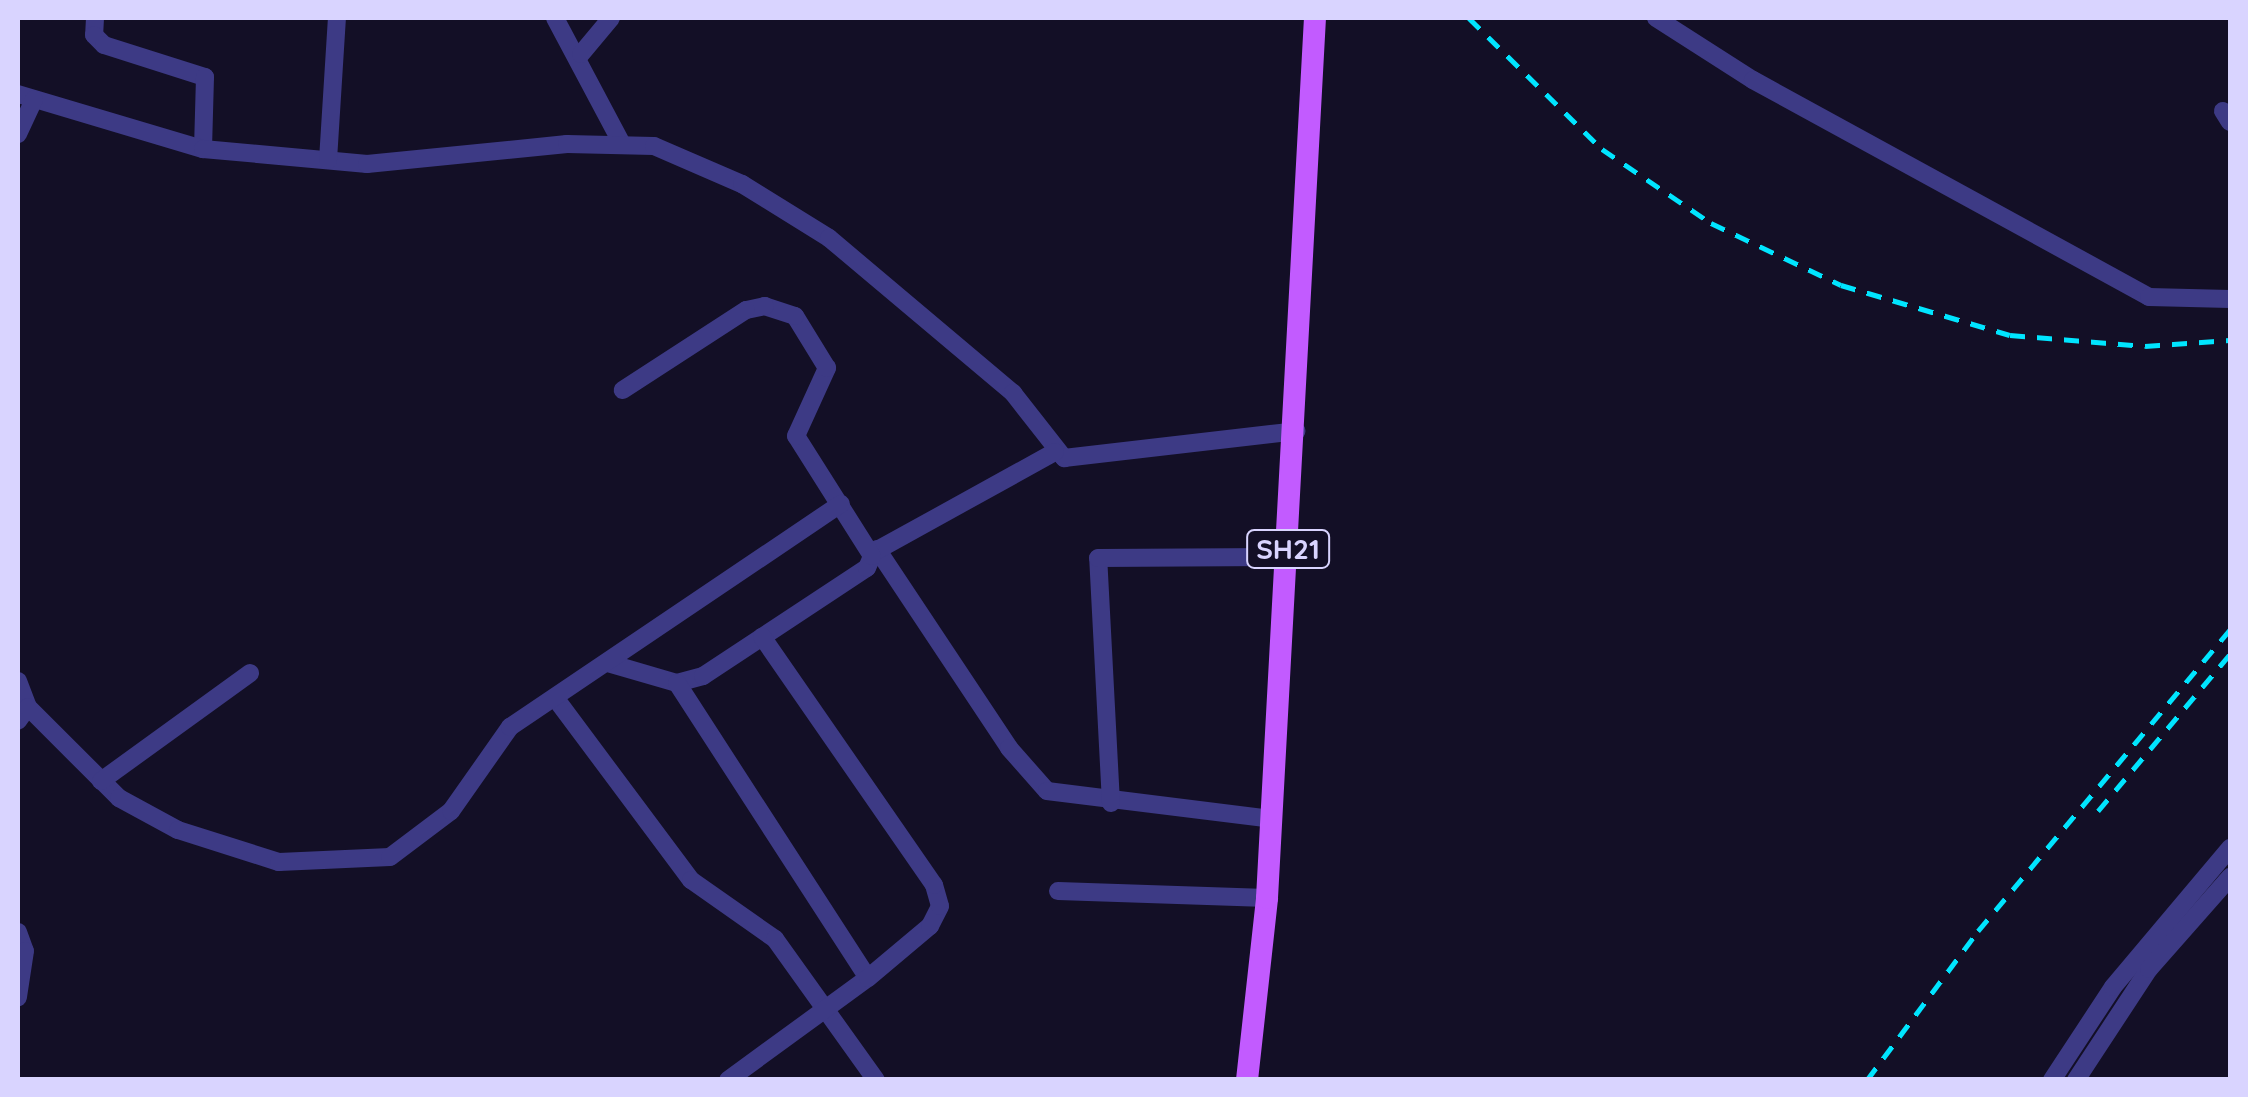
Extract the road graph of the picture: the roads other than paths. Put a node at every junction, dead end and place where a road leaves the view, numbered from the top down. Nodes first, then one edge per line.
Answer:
1 (95, 18) edge
2 (337, 18) edge
3 (555, 18) edge
4 (611, 18) edge
5 (1315, 18) edge
6 (1656, 18) edge
7 (581, 54) junction
8 (26, 97) edge
9 (18, 134) edge
10 (621, 142) junction
11 (203, 149) junction
12 (328, 160) junction
13 (2230, 299) edge
14 (624, 390) dead end
15 (1296, 431) junction
16 (1055, 452) junction
17 (840, 504) junction
18 (875, 551) junction
19 (1288, 557) junction
20 (762, 637) junction
21 (608, 663) junction
22 (250, 673) dead end
23 (18, 680) edge
24 (678, 682) junction
25 (556, 699) junction
26 (23, 714) edge
27 (101, 781) junction
28 (1111, 803) junction
29 (1270, 819) junction
30 (2230, 848) edge
31 (2230, 876) edge
32 (1058, 891) dead end
33 (1267, 898) junction
34 (18, 932) edge
35 (868, 978) junction
36 (18, 997) edge
37 (827, 1010) junction
38 (728, 1080) edge
39 (876, 1080) edge
40 (1247, 1080) edge
41 (2052, 1080) edge
42 (2076, 1080) edge

1 - 11 street
2 - 12 street
3 - 7 street
4 - 7 street
5 - 15 main road, SH21
6 - 13 street
7 - 10 street
8 - 9 street
8 - 11 street
10 - 12 street
10 - 16 street
11 - 12 street
14 - 17 street
15 - 16 street
15 - 19 main road, SH21
16 - 18 street
17 - 18 street
17 - 21 street
18 - 20 street
18 - 28 street
19 - 28 street
19 - 29 main road, SH21
20 - 24 street
20 - 35 street
21 - 24 street
21 - 25 street
22 - 27 street
23 - 26 street
24 - 35 street
25 - 27 street
25 - 37 street
26 - 27 street
28 - 29 street
29 - 33 main road, SH21
30 - 41 street
31 - 42 street
32 - 33 street
33 - 40 main road, SH21
34 - 36 street
35 - 37 street
37 - 38 street
37 - 39 street

